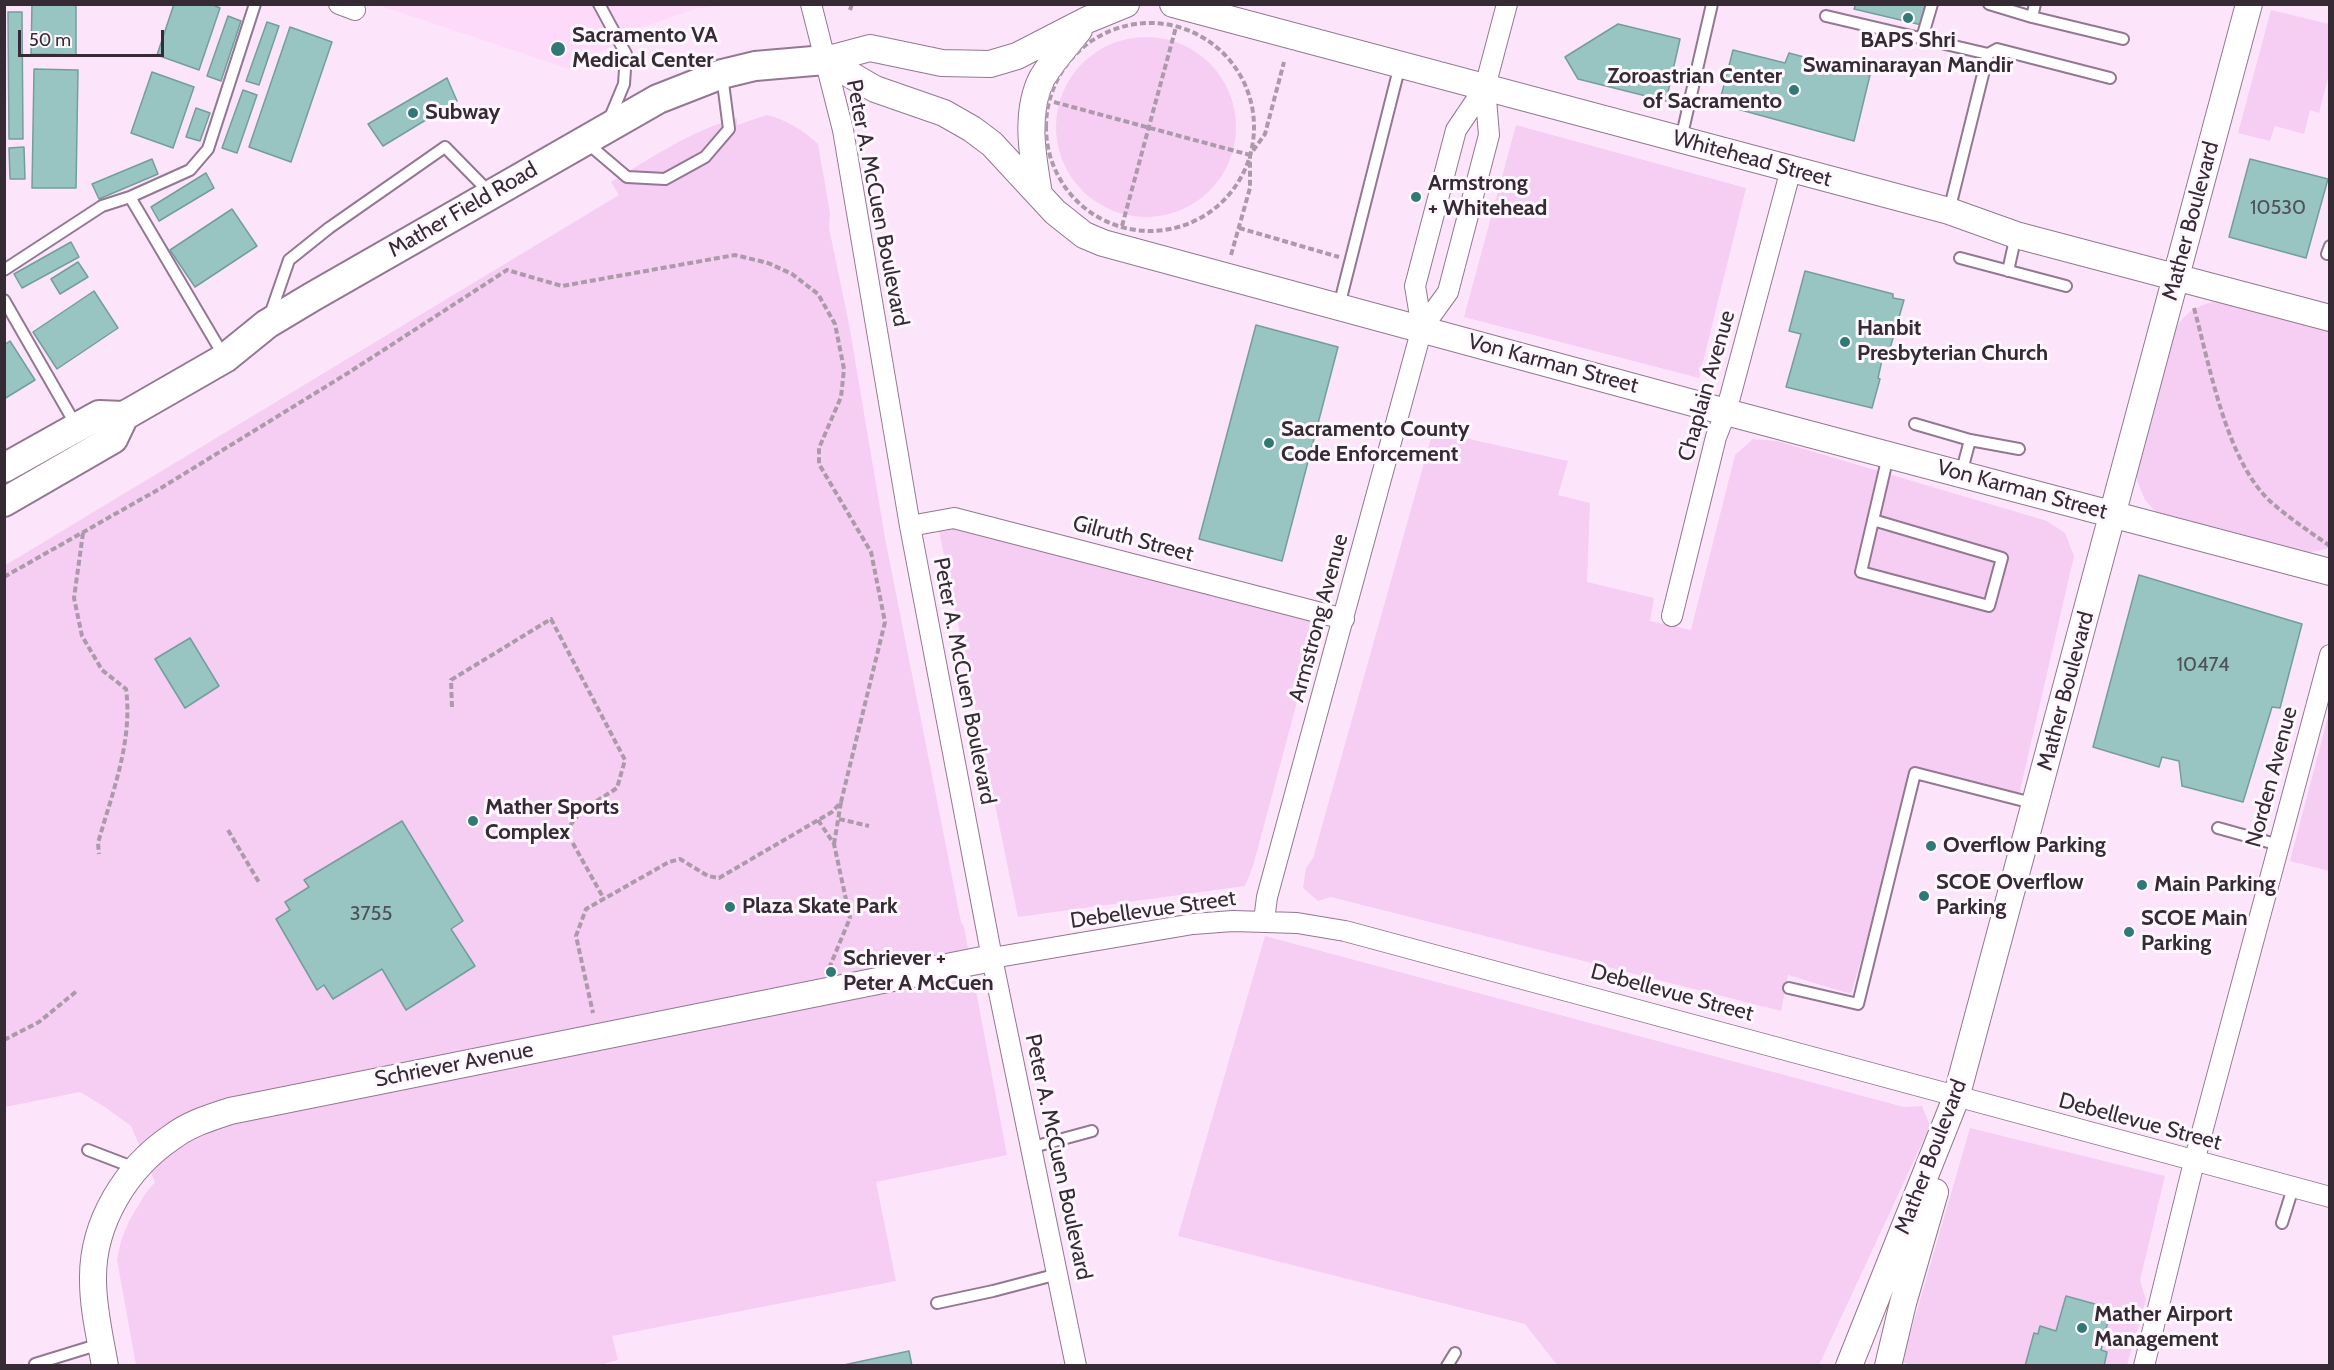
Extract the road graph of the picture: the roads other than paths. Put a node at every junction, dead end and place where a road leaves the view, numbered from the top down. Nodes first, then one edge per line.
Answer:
1 (255, 4) edge
2 (599, 4) edge
3 (812, 4) edge
4 (1126, 4) edge
5 (1507, 4) edge
6 (1712, 4) edge
7 (1932, 4) edge
8 (1989, 4) edge
9 (2035, 4) edge
10 (2249, 4) edge
11 (1175, 15) edge
12 (1826, 16) dead end
13 (2032, 17) junction
14 (1087, 20) junction
15 (1922, 38) junction
16 (2123, 39) dead end
17 (1988, 54) junction
18 (825, 60) junction
19 (1400, 65) junction
20 (722, 74) junction
21 (2110, 78) dead end
22 (1485, 87) junction
23 (595, 135) junction
24 (1681, 140) junction
25 (1791, 169) junction
26 (491, 195) junction
27 (130, 197) junction
28 (1039, 197) junction
29 (1949, 211) junction
30 (2016, 235) junction
31 (1960, 258) dead end
32 (4, 270) edge
33 (2008, 272) junction
34 (2176, 277) junction
35 (2066, 286) dead end
36 (4, 300) edge
37 (1339, 306) junction
38 (2330, 318) edge
39 (267, 324) junction
40 (1422, 328) junction
41 (225, 358) junction
42 (1726, 412) junction
43 (124, 416) junction
44 (1916, 424) dead end
45 (77, 426) junction
46 (1970, 440) junction
47 (2019, 449) dead end
48 (1888, 456) junction
49 (4, 468) edge
50 (1961, 474) junction
51 (4, 502) edge
52 (2113, 515) junction
53 (1873, 520) junction
54 (910, 526) junction
55 (2330, 572) edge
56 (1672, 616) dead end
57 (1344, 619) junction
58 (2330, 655) edge
59 (2036, 804) junction
60 (2218, 828) dead end
61 (2279, 845) junction
62 (1264, 921) junction
63 (992, 958) junction
64 (1789, 988) dead end
65 (1956, 1098) junction
66 (1092, 1131) dead end
67 (1033, 1147) junction
68 (88, 1150) dead end
69 (2194, 1162) junction
70 (136, 1168) junction
71 (2293, 1188) junction
72 (2330, 1197) edge
73 (2282, 1223) dead end
74 (1058, 1274) junction
75 (937, 1303) dead end
76 (1455, 1353) dead end
77 (103, 1355) edge
78 (34, 1364) edge
79 (1076, 1365) edge
80 (1447, 1365) edge
81 (1849, 1365) edge
82 (1888, 1365) edge
83 (2144, 1365) edge

1 - 27 lane
2 - 23 lane
3 - 18 street, Peter A. McCuen Boulevard
4 - 14 street
5 - 22 street, Armstrong Avenue
6 - 24 lane
7 - 15 lane
8 - 13 lane
9 - 13 lane
10 - 34 street, Mather Boulevard
11 - 19 street, Whitehead Street
12 - 15 lane
13 - 16 lane
14 - 18 street
14 - 28 street
15 - 17 lane
17 - 21 lane
17 - 29 lane
18 - 20 main road, Mather Field Road
18 - 28 street, Von Karman Street
18 - 54 street, Peter A. McCuen Boulevard
19 - 22 street, Whitehead Street
19 - 37 lane
20 - 23 main road, Mather Field Road
20 - 23 lane
22 - 24 street, Whitehead Street
22 - 40 street, Armstrong Avenue
22 - 40 street, Armstrong Avenue
23 - 26 main road, Mather Field Road
24 - 25 street, Whitehead Street
25 - 29 street, Whitehead Street
25 - 42 street, Chaplain Avenue
26 - 39 main road, Mather Field Road
26 - 39 lane
27 - 32 lane
27 - 41 lane
28 - 37 street, Von Karman Street
29 - 30 street, Whitehead Street
30 - 33 lane
30 - 34 street, Whitehead Street
31 - 33 lane
33 - 35 lane
34 - 38 street, Whitehead Street
34 - 52 street, Mather Boulevard
36 - 45 lane
37 - 40 street, Von Karman Street
39 - 41 main road, Mather Field Road
40 - 42 street, Von Karman Street
40 - 57 street, Armstrong Avenue
41 - 43 main road, Mather Field Road
42 - 48 street, Von Karman Street
42 - 56 street, Chaplain Avenue
43 - 45 main road, Mather Field Road
43 - 51 main road, Mather Field Road
44 - 46 lane
45 - 49 main road, Mather Field Road
46 - 47 lane
46 - 50 lane
48 - 50 street, Von Karman Street
48 - 53 lane
50 - 52 street, Von Karman Street
52 - 55 street, Von Karman Street
52 - 59 street, Mather Boulevard
53 - 53 lane
54 - 57 street, Gilruth Street
54 - 63 street, Peter A. McCuen Boulevard
57 - 62 street, Armstrong Avenue
58 - 61 street, Norden Avenue
59 - 64 lane
59 - 65 street, Mather Boulevard
60 - 61 lane
61 - 69 street, Norden Avenue
62 - 63 street, Debellevue Street
62 - 65 street, Debellevue Street
63 - 67 street, Peter A. McCuen Boulevard
63 - 70 street, Schriever Avenue
65 - 69 street, Debellevue Street
65 - 81 street, Mather Boulevard
65 - 82 street
66 - 67 lane
67 - 74 street, Peter A. McCuen Boulevard
68 - 70 lane
69 - 71 street, Debellevue Street
69 - 83 street, Norden Avenue
70 - 77 street, Schriever Avenue
71 - 72 street, Debellevue Street
71 - 73 lane
74 - 75 lane
74 - 79 street, Peter A. McCuen Boulevard
76 - 80 lane
77 - 78 lane

